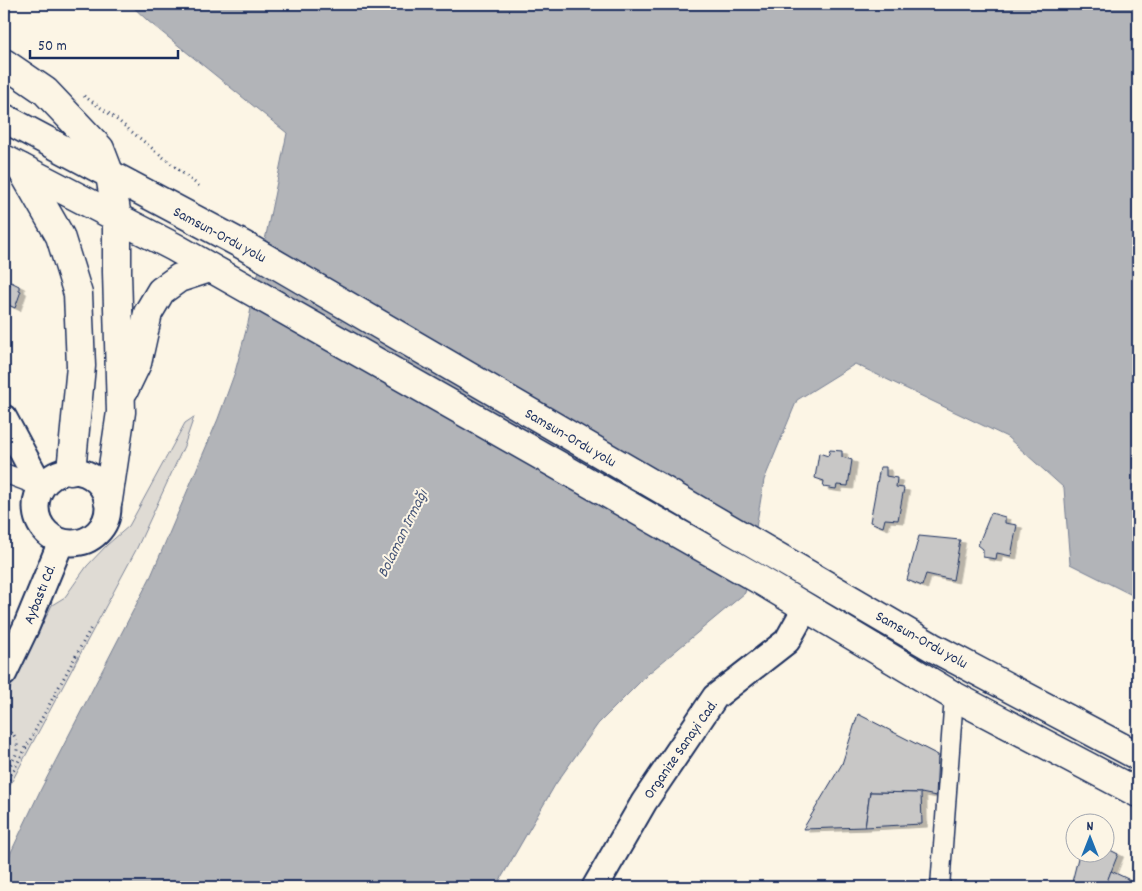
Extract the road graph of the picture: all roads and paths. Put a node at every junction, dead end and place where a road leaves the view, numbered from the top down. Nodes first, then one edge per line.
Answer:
1 (4, 63) edge
2 (79, 92) dead end
3 (4, 118) edge
4 (12, 164) edge
5 (110, 175) junction
6 (200, 187) dead end
7 (117, 217) junction
8 (217, 272) junction
9 (120, 398) junction
10 (4, 418) edge
11 (71, 471) junction
12 (4, 473) edge
13 (41, 487) junction
14 (108, 500) junction
15 (61, 542) junction
16 (806, 608) junction
17 (92, 626) dead end
18 (4, 673) edge
19 (954, 696) junction
20 (4, 740) edge
21 (1138, 756) edge
22 (4, 775) edge
23 (4, 788) edge
24 (1138, 793) edge
25 (595, 887) edge
26 (940, 887) edge

1 - 5 highway
2 - 6 path
3 - 5 highway, Samsun-Ordu yolu
4 - 7 highway, Samsun-Ordu yolu
4 - 11 highway
5 - 7 highway
5 - 21 highway, Samsun-Ordu yolu
7 - 8 highway, Samsun-Ordu yolu
7 - 9 highway
8 - 9 highway
8 - 16 highway, Samsun-Ordu yolu
9 - 14 highway
10 - 13 main road
11 - 13 main road
11 - 14 main road
12 - 13 street
13 - 15 main road
14 - 15 main road
15 - 18 main road, Aybastı Cd.
16 - 19 highway, Samsun-Ordu yolu
16 - 25 main road, Organize Sanayi Cad.
17 - 23 path
19 - 24 highway, Samsun-Ordu yolu
19 - 26 street
20 - 22 path

